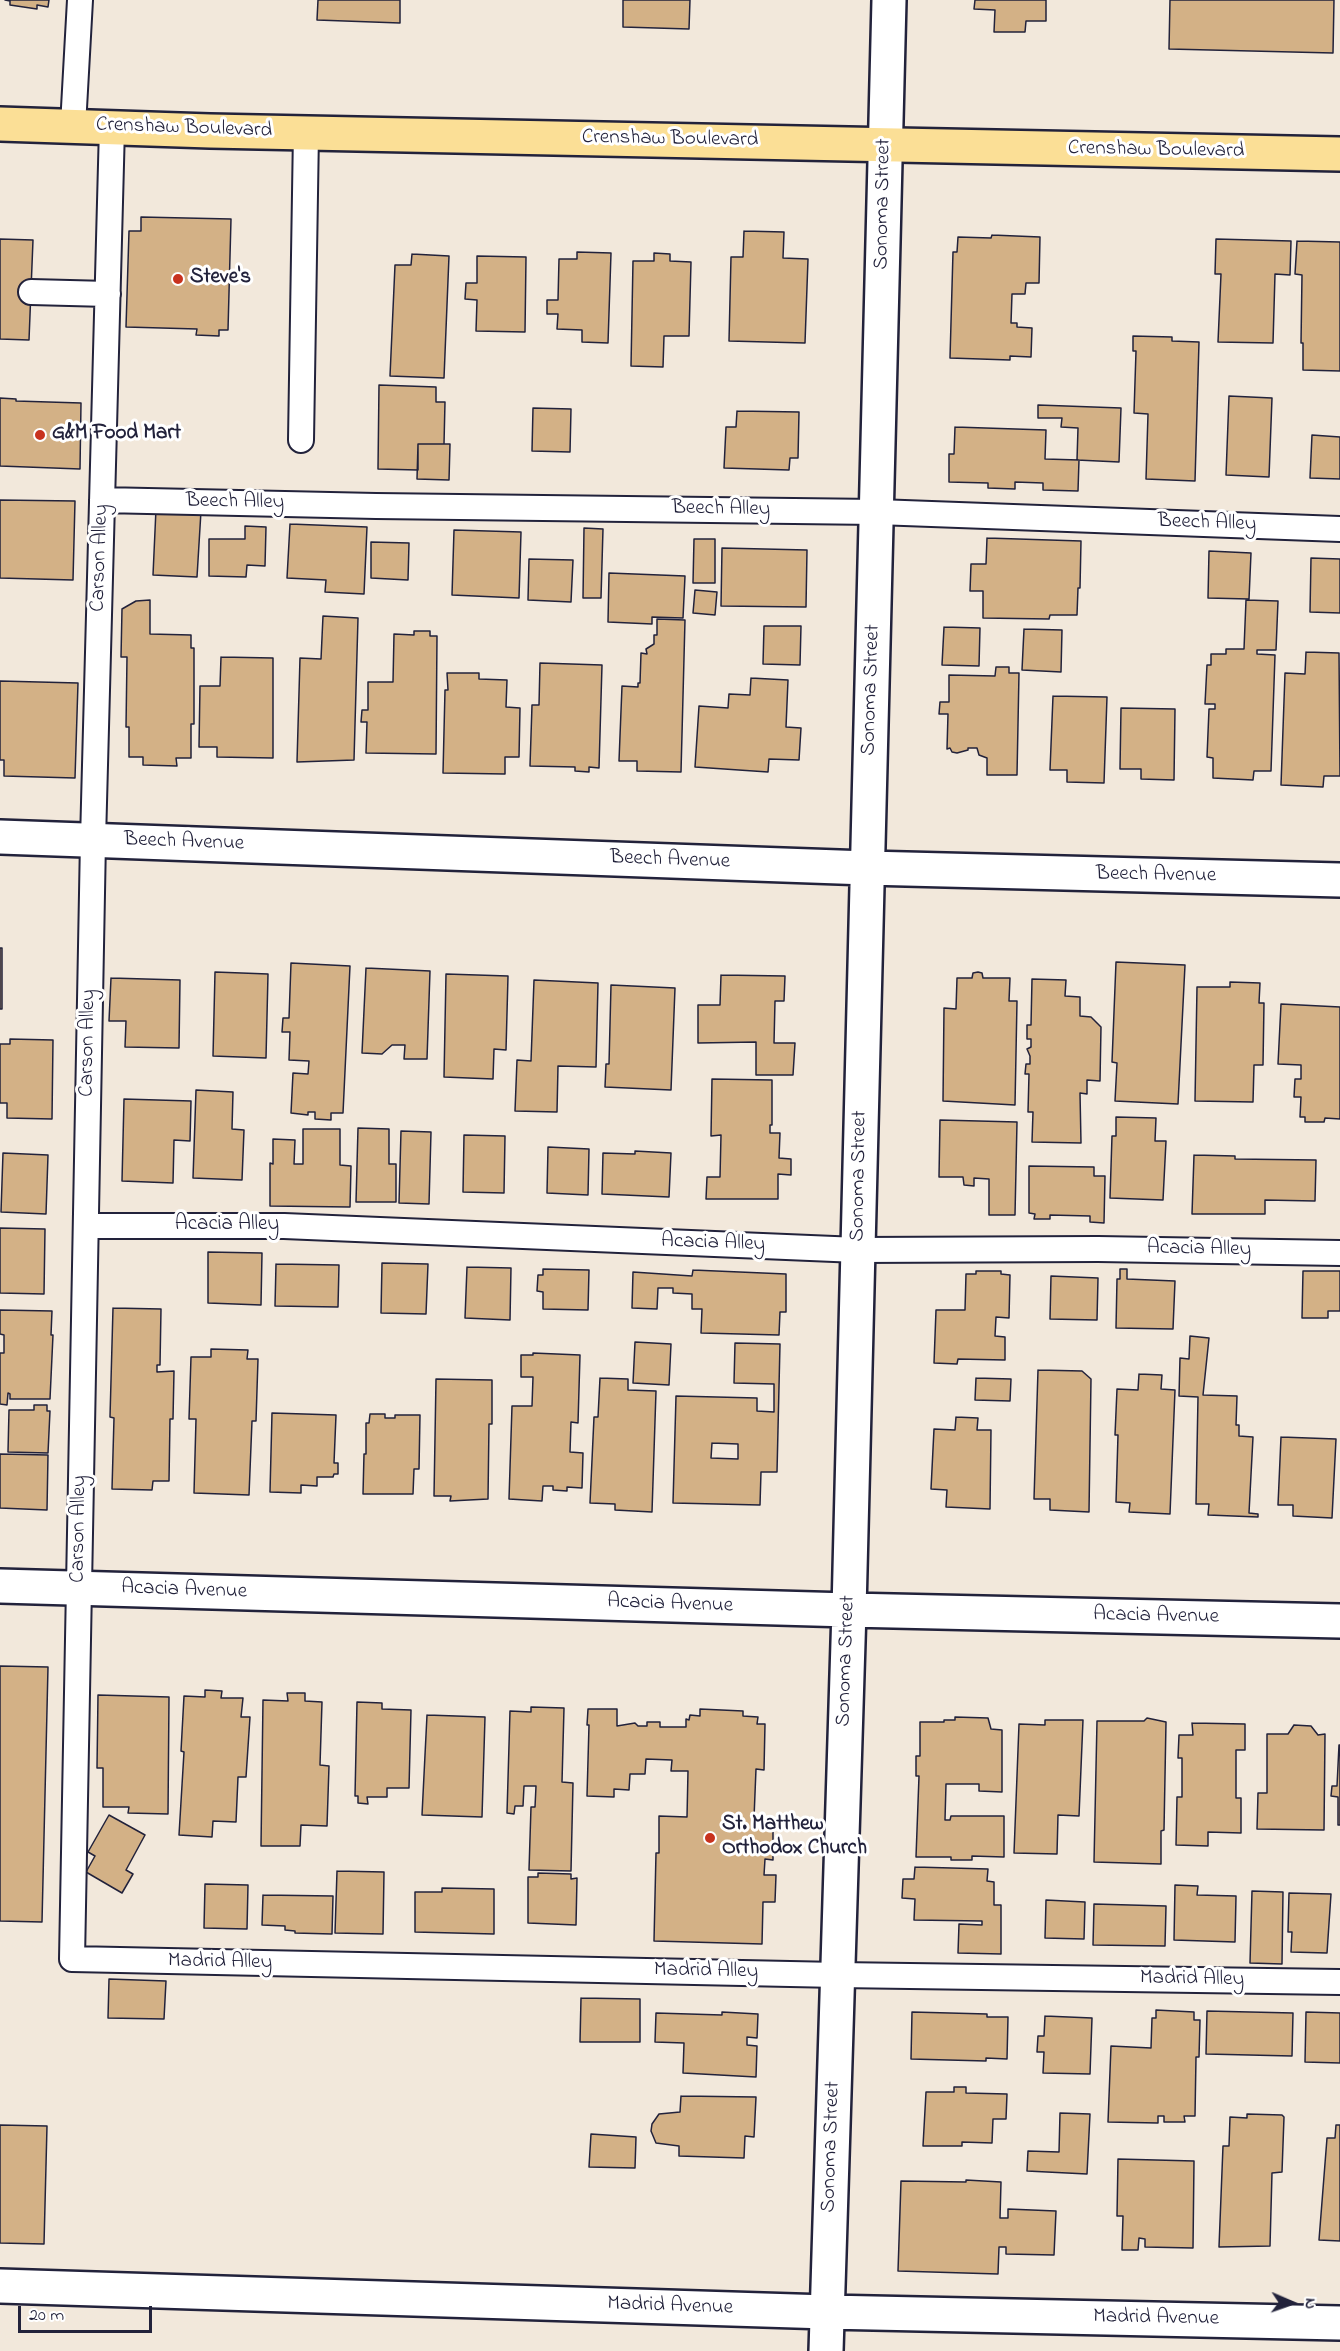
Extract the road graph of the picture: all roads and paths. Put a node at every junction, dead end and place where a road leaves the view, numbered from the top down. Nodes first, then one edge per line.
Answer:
1 (80, 0) edge
2 (889, 0) edge
3 (0, 123) edge
4 (73, 126) junction
5 (112, 128) junction
6 (306, 132) junction
7 (886, 146) junction
8 (1340, 154) edge
9 (31, 292) dead end
10 (108, 294) junction
11 (301, 440) dead end
12 (102, 500) junction
13 (877, 512) junction
14 (1340, 529) edge
15 (0, 837) edge
16 (93, 840) junction
17 (867, 868) junction
18 (1340, 880) edge
19 (86, 1226) junction
20 (858, 1250) junction
21 (1340, 1253) edge
22 (0, 1586) edge
23 (79, 1588) junction
24 (849, 1610) junction
25 (1340, 1621) edge
26 (72, 1959) joint
27 (838, 1975) junction
28 (1340, 1982) edge
29 (0, 2286) edge
30 (827, 2312) junction
31 (1340, 2323) edge
32 (826, 2351) edge

1 - 4 lane
2 - 7 street, Sonoma Street
3 - 4 main road, Crenshaw Boulevard
4 - 5 main road, Crenshaw Boulevard
5 - 6 main road, Crenshaw Boulevard
5 - 10 lane, Carson Alley
6 - 7 main road, Crenshaw Boulevard
6 - 11 lane
7 - 8 main road, Crenshaw Boulevard
7 - 13 street, Sonoma Street
9 - 10 lane
10 - 12 lane, Carson Alley
12 - 13 lane, Beech Alley
12 - 16 lane, Carson Alley
13 - 14 lane, Beech Alley
13 - 17 street, Sonoma Street
15 - 16 street, Beech Avenue
16 - 17 street, Beech Avenue
16 - 19 lane, Carson Alley
17 - 18 street, Beech Avenue
17 - 20 street, Sonoma Street
19 - 20 lane, Acacia Alley
19 - 23 lane, Carson Alley
20 - 21 lane, Acacia Alley
20 - 24 street, Sonoma Street
22 - 23 street, Acacia Avenue
23 - 24 street, Acacia Avenue
23 - 26 lane, Carson Alley
24 - 25 street, Acacia Avenue
24 - 27 street, Sonoma Street
26 - 27 lane, Madrid Alley
27 - 28 lane, Madrid Alley
27 - 30 street, Sonoma Street
29 - 30 street, Madrid Avenue
30 - 31 street, Madrid Avenue
30 - 32 street, Sonoma Street

